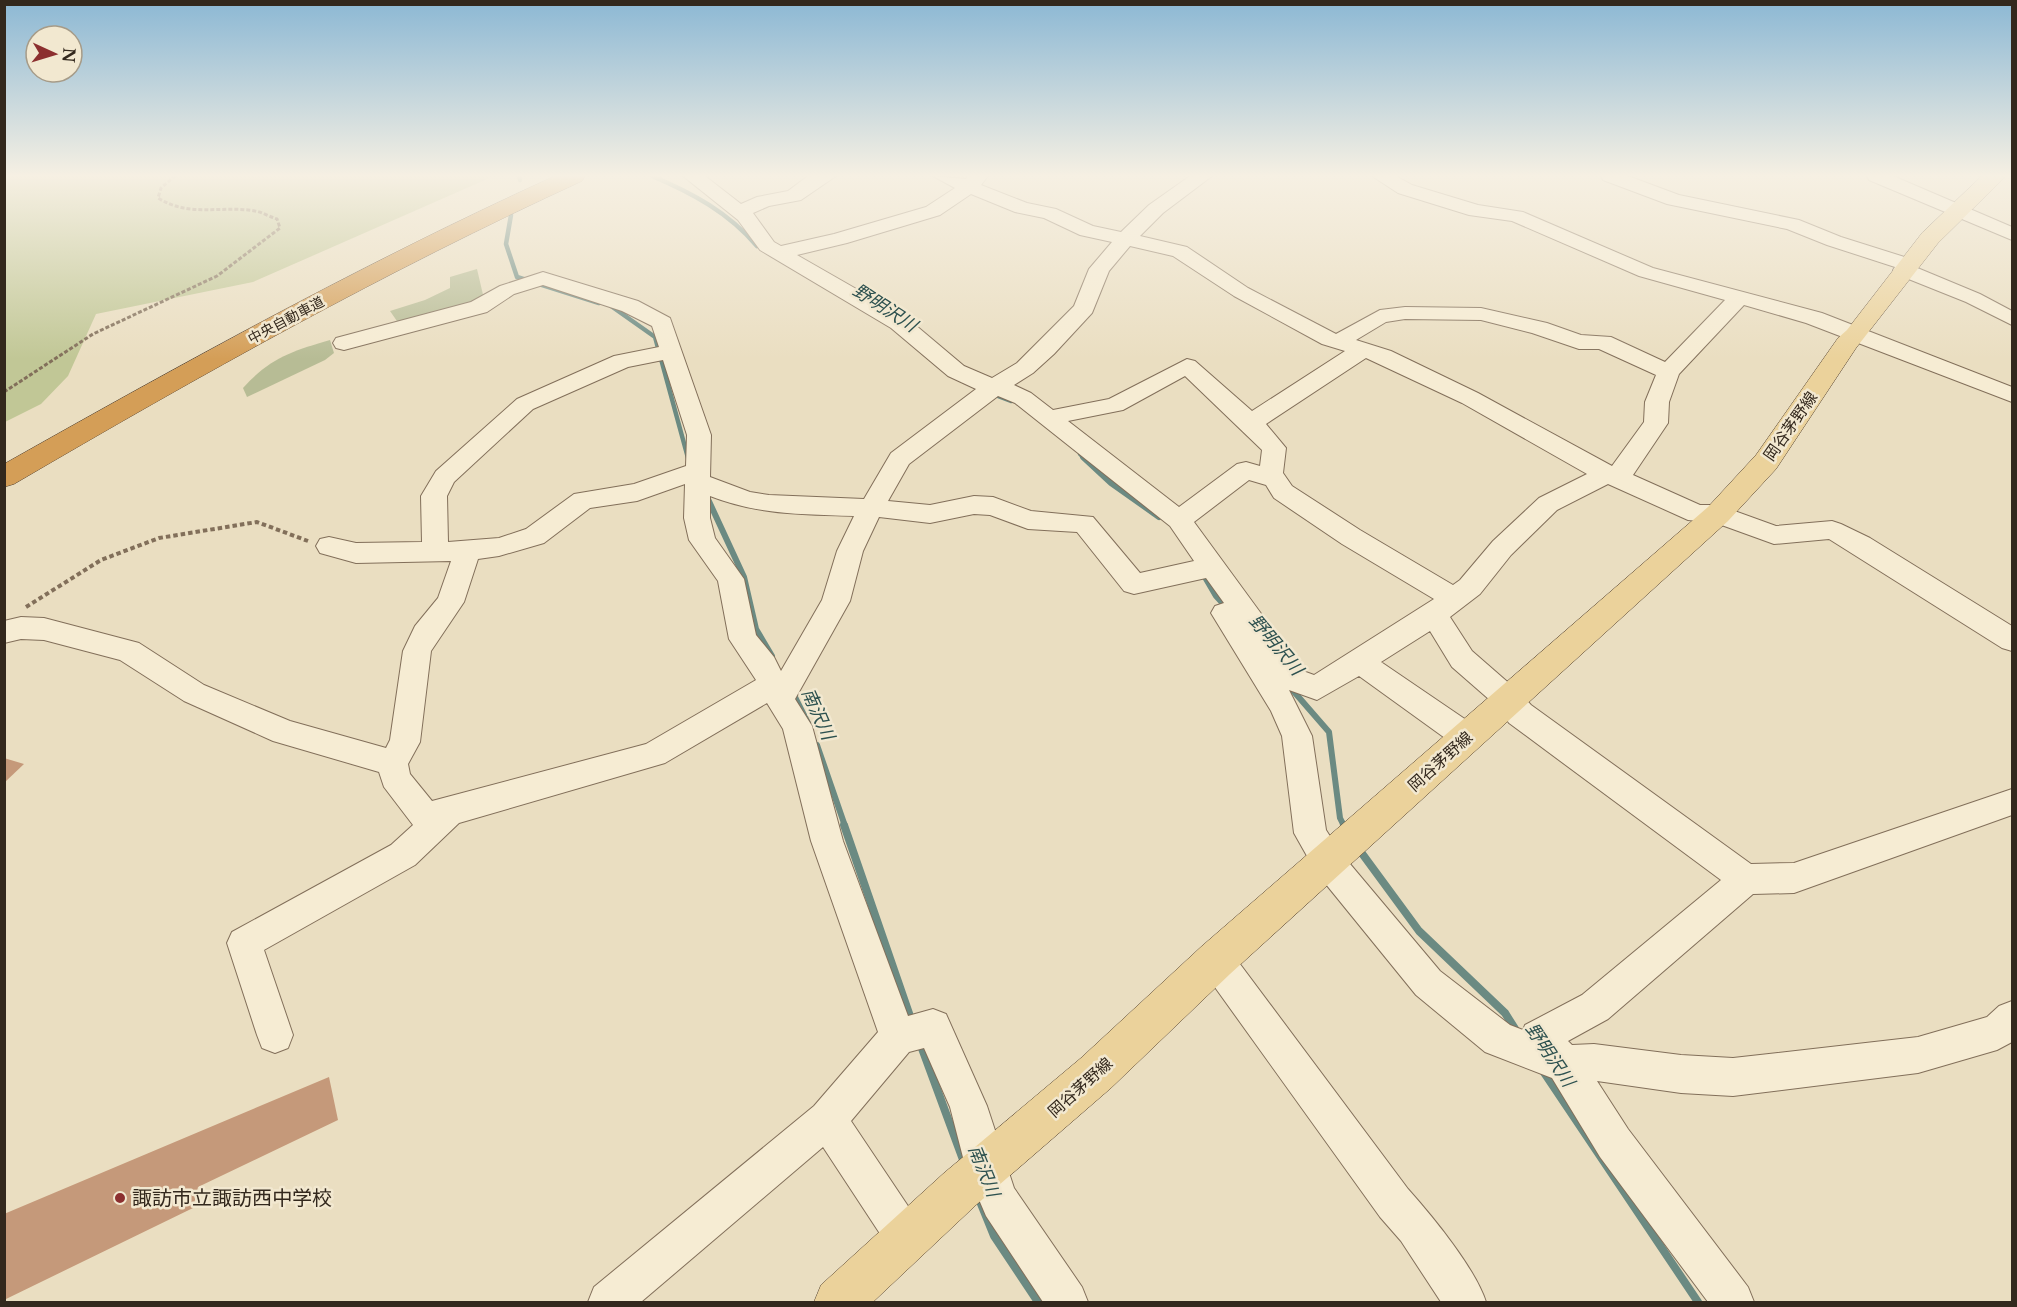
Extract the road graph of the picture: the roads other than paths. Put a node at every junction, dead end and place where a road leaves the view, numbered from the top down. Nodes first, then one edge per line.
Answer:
1 (424, 237) edge
2 (446, 237) edge
3 (760, 237) edge
4 (847, 237) edge
5 (1109, 237) edge
6 (1128, 237) edge
7 (1565, 237) edge
8 (1824, 237) edge
9 (1931, 237) edge
10 (1124, 241) junction
11 (777, 253) junction
12 (1905, 267) junction
13 (1738, 299) junction
14 (2013, 319) edge
15 (1856, 335) junction
16 (1340, 341) junction
17 (344, 343) dead end
18 (1364, 349) junction
19 (671, 351) junction
20 (1668, 372) junction
21 (991, 390) junction
22 (2013, 395) edge
23 (1053, 419) junction
24 (1251, 423) junction
25 (4, 458) edge
26 (1610, 474) junction
27 (4, 477) edge
28 (698, 479) junction
29 (1275, 479) junction
30 (873, 508) junction
31 (1718, 514) junction
32 (1179, 520) junction
33 (329, 546) road end
34 (435, 551) junction
35 (468, 552) junction
36 (1204, 568) junction
37 (1443, 607) junction
38 (1237, 611) junction
39 (4, 632) edge
40 (2013, 640) edge
41 (1360, 663) junction
42 (777, 692) junction
43 (1509, 700) junction
44 (1467, 737) junction
45 (393, 763) junction
46 (2013, 802) edge
47 (449, 812) junction
48 (1346, 846) junction
49 (1746, 879) junction
50 (1216, 960) junction
51 (2013, 1019) edge
52 (275, 1035) dead end
53 (898, 1037) junction
54 (1565, 1064) junction
55 (827, 1119) junction
56 (986, 1169) junction
57 (906, 1238) junction
58 (609, 1302) edge
59 (838, 1302) edge
60 (1067, 1302) edge
61 (1465, 1302) edge
62 (1733, 1302) edge

1 - 25 highway, 中央自動車道
2 - 27 highway, 中央自動車道
3 - 11 street
4 - 11 street
5 - 10 street
6 - 10 street
7 - 13 street
8 - 12 street
9 - 12 main road, 岡谷茅野線
10 - 16 street
10 - 21 street
11 - 21 street
12 - 14 street
12 - 15 main road, 岡谷茅野線
13 - 15 street
13 - 20 street
15 - 22 street
15 - 31 main road, 岡谷茅野線
16 - 18 street
16 - 20 street
17 - 19 street
18 - 24 street
18 - 26 street
19 - 28 street
19 - 34 street
20 - 26 street
21 - 23 street
21 - 30 street
21 - 36 street
23 - 24 street
23 - 32 street
24 - 29 street
26 - 31 street
26 - 37 street
28 - 30 street
28 - 35 street
28 - 42 street
29 - 32 street
29 - 37 street
30 - 36 street
30 - 42 street
31 - 40 street
31 - 43 main road, 岡谷茅野線
32 - 36 street
33 - 34 street
34 - 35 street
35 - 45 street
36 - 38 street
37 - 41 street
37 - 43 street
38 - 41 street
38 - 48 street
39 - 45 street
41 - 44 street
42 - 47 street
42 - 53 street
43 - 44 main road, 岡谷茅野線
43 - 49 street
44 - 48 main road, 岡谷茅野線
45 - 47 street
46 - 49 street
47 - 52 street
48 - 50 main road, 岡谷茅野線
48 - 54 street
49 - 54 street
50 - 56 main road, 岡谷茅野線
50 - 61 street
51 - 54 street
53 - 55 street
53 - 56 street
54 - 62 street
55 - 57 street
55 - 58 street
56 - 57 main road, 岡谷茅野線
56 - 60 street
57 - 59 main road, 岡谷茅野線

